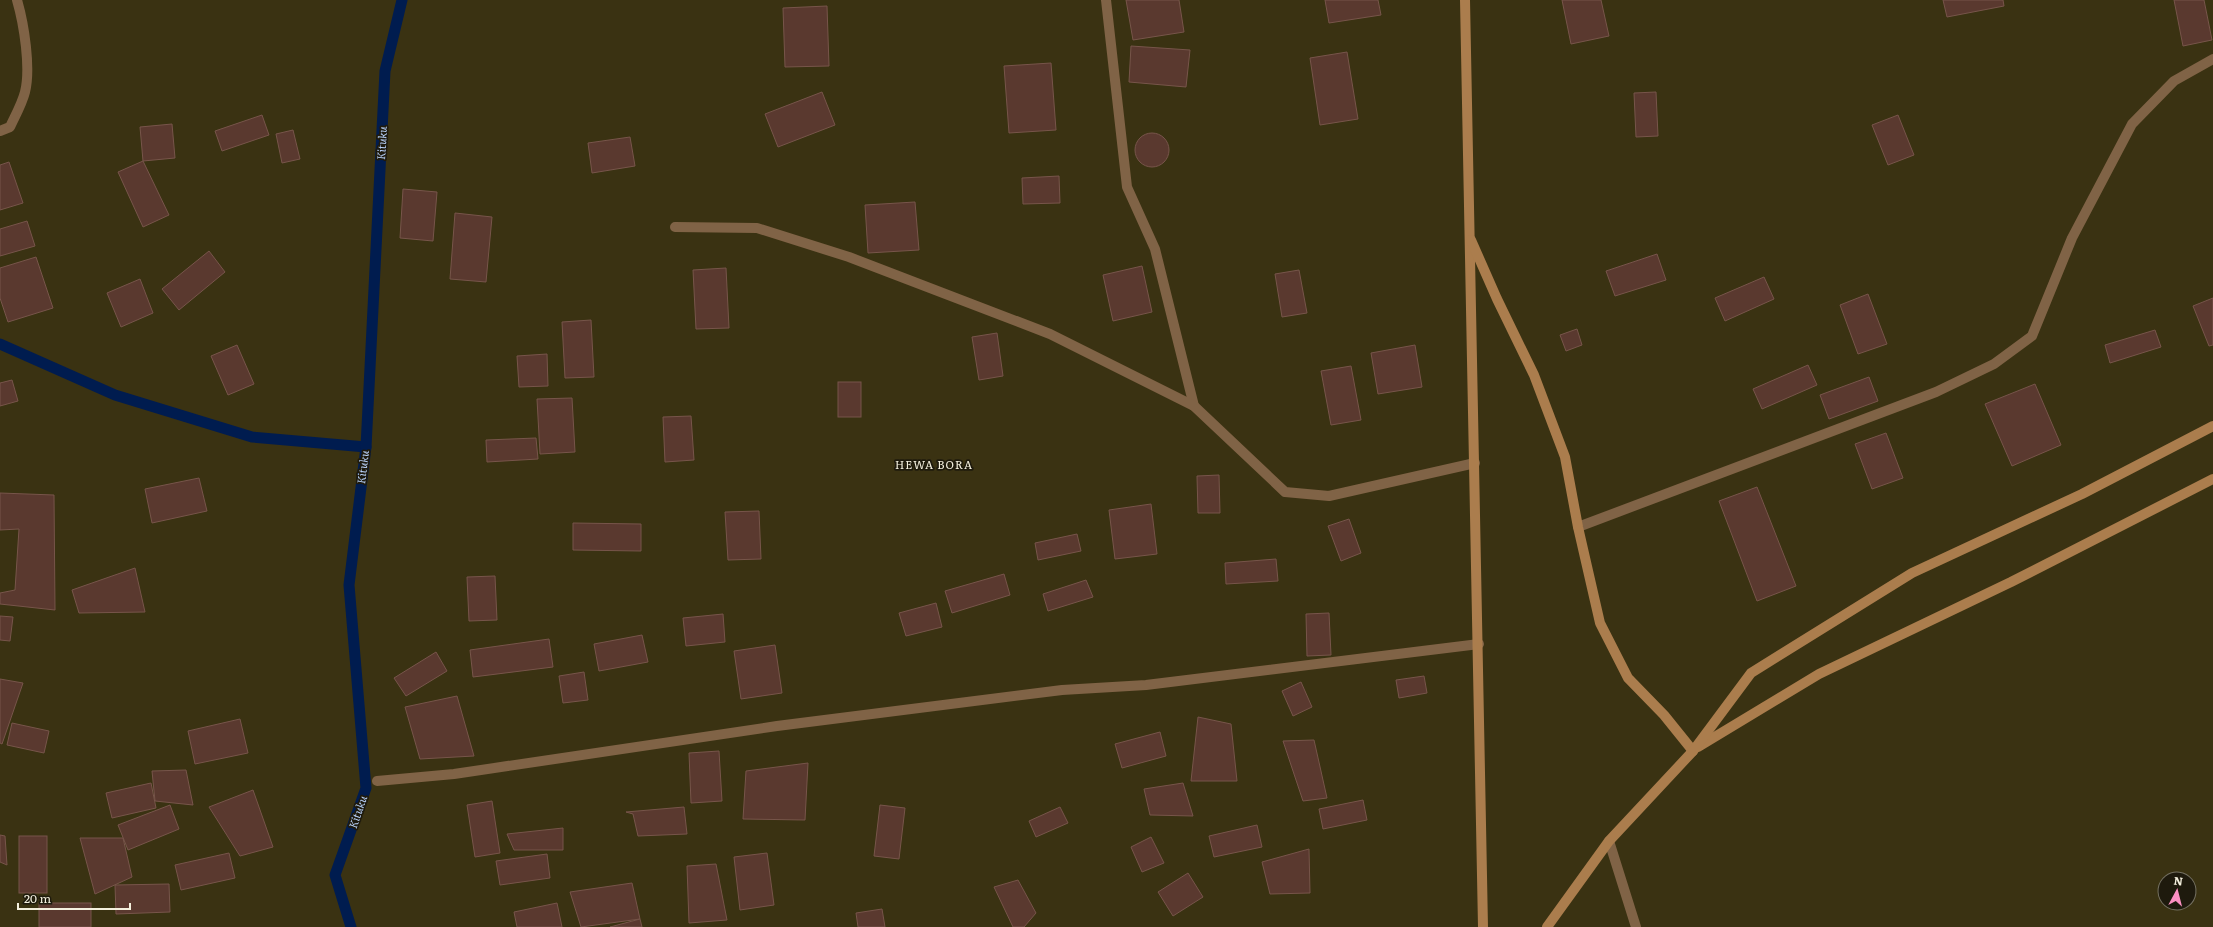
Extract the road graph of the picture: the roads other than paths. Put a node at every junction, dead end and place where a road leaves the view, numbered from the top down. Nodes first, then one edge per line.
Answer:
1 (17, 0) edge
2 (1106, 0) edge
3 (1465, 0) edge
4 (2213, 59) edge
5 (0, 131) edge
6 (675, 227) dead end
7 (1469, 234) junction
8 (1194, 406) junction
9 (2213, 426) edge
10 (1475, 462) junction
11 (2213, 479) edge
12 (1578, 527) junction
13 (1479, 644) junction
14 (1693, 751) junction
15 (377, 781) dead end
16 (1610, 841) junction
17 (1483, 927) edge
18 (1547, 927) edge
19 (1636, 927) edge

1 - 5 street
2 - 8 street
3 - 7 street
4 - 12 street
6 - 8 street
7 - 10 street
7 - 12 street
8 - 10 street
9 - 14 street
10 - 13 street
11 - 14 street
12 - 14 street
13 - 15 street
13 - 17 street
14 - 16 street
16 - 18 street
16 - 19 street

